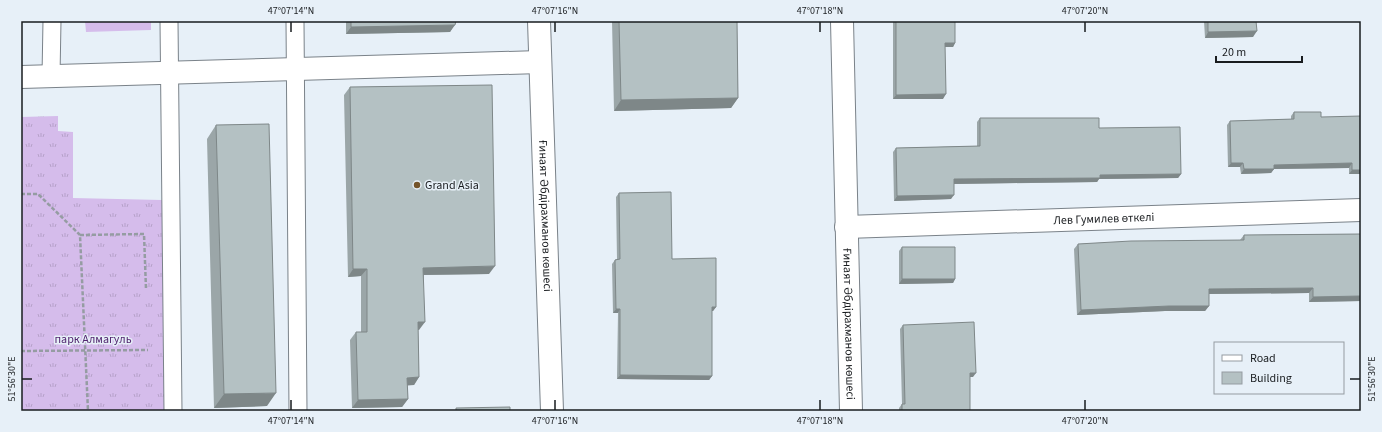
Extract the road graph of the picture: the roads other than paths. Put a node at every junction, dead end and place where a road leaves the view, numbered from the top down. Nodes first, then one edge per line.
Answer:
1 (52, 21) edge
2 (170, 21) edge
3 (295, 21) edge
4 (539, 21) edge
5 (842, 21) edge
6 (540, 62) junction
7 (296, 68) junction
8 (170, 73) junction
9 (51, 76) junction
10 (21, 77) edge
11 (1361, 210) edge
12 (846, 227) junction
13 (173, 411) edge
14 (298, 411) edge
15 (552, 411) edge
16 (851, 411) edge

1 - 9 lane
2 - 8 lane
3 - 7 lane
4 - 6 street, Ғинаят Әбдірахманов көшесі
5 - 12 street, Ғинаят Әбдірахманов көшесі
6 - 7 street
6 - 15 street, Ғинаят Әбдірахманов көшесі
7 - 8 street
7 - 14 lane
8 - 9 street
8 - 13 lane
9 - 10 street
11 - 12 street, Лев Гумилев өткелі
12 - 16 street, Ғинаят Әбдірахманов көшесі

